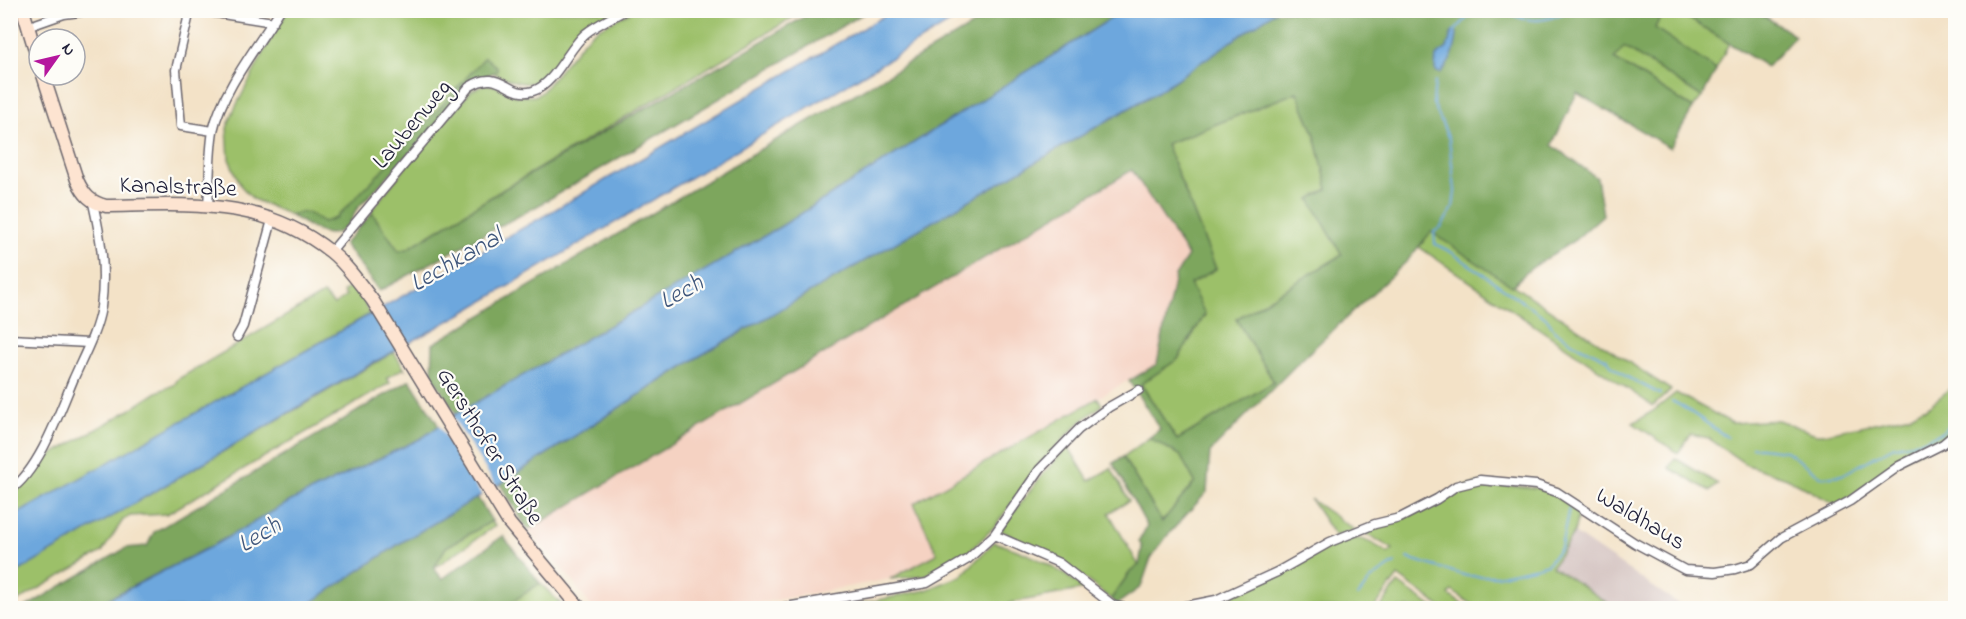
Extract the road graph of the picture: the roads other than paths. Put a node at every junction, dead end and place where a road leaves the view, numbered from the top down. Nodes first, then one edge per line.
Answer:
1 (23, 10) edge
2 (94, 10) edge
3 (190, 10) edge
4 (197, 10) edge
5 (280, 10) edge
6 (625, 10) edge
7 (273, 22) junction
8 (27, 27) joint
9 (47, 87) edge
10 (213, 131) junction
11 (93, 202) junction
12 (208, 205) junction
13 (272, 220) junction
14 (331, 252) junction
15 (373, 301) joint
16 (237, 338) dead end
17 (10, 339) edge
18 (89, 343) junction
19 (1139, 390) dead end
20 (1956, 433) edge
21 (10, 490) edge
22 (994, 535) junction
23 (580, 609) edge
24 (780, 609) edge
25 (1125, 609) edge
26 (1176, 609) edge

1 - 8 main road
2 - 8 street
3 - 10 street
4 - 7 street
5 - 7 street
6 - 14 street, Laubenweg
7 - 10 street
9 - 11 main road
10 - 12 street
11 - 12 main road, Kanalstraße
11 - 18 street
12 - 13 main road, Kanalstraße
13 - 14 main road, Kanalstraße
13 - 16 street
14 - 15 main road, Kanalstraße
15 - 23 main road, Gersthofer Straße
17 - 18 street
18 - 21 street
19 - 22 street
20 - 26 street, Waldhaus
22 - 24 street
22 - 25 street

